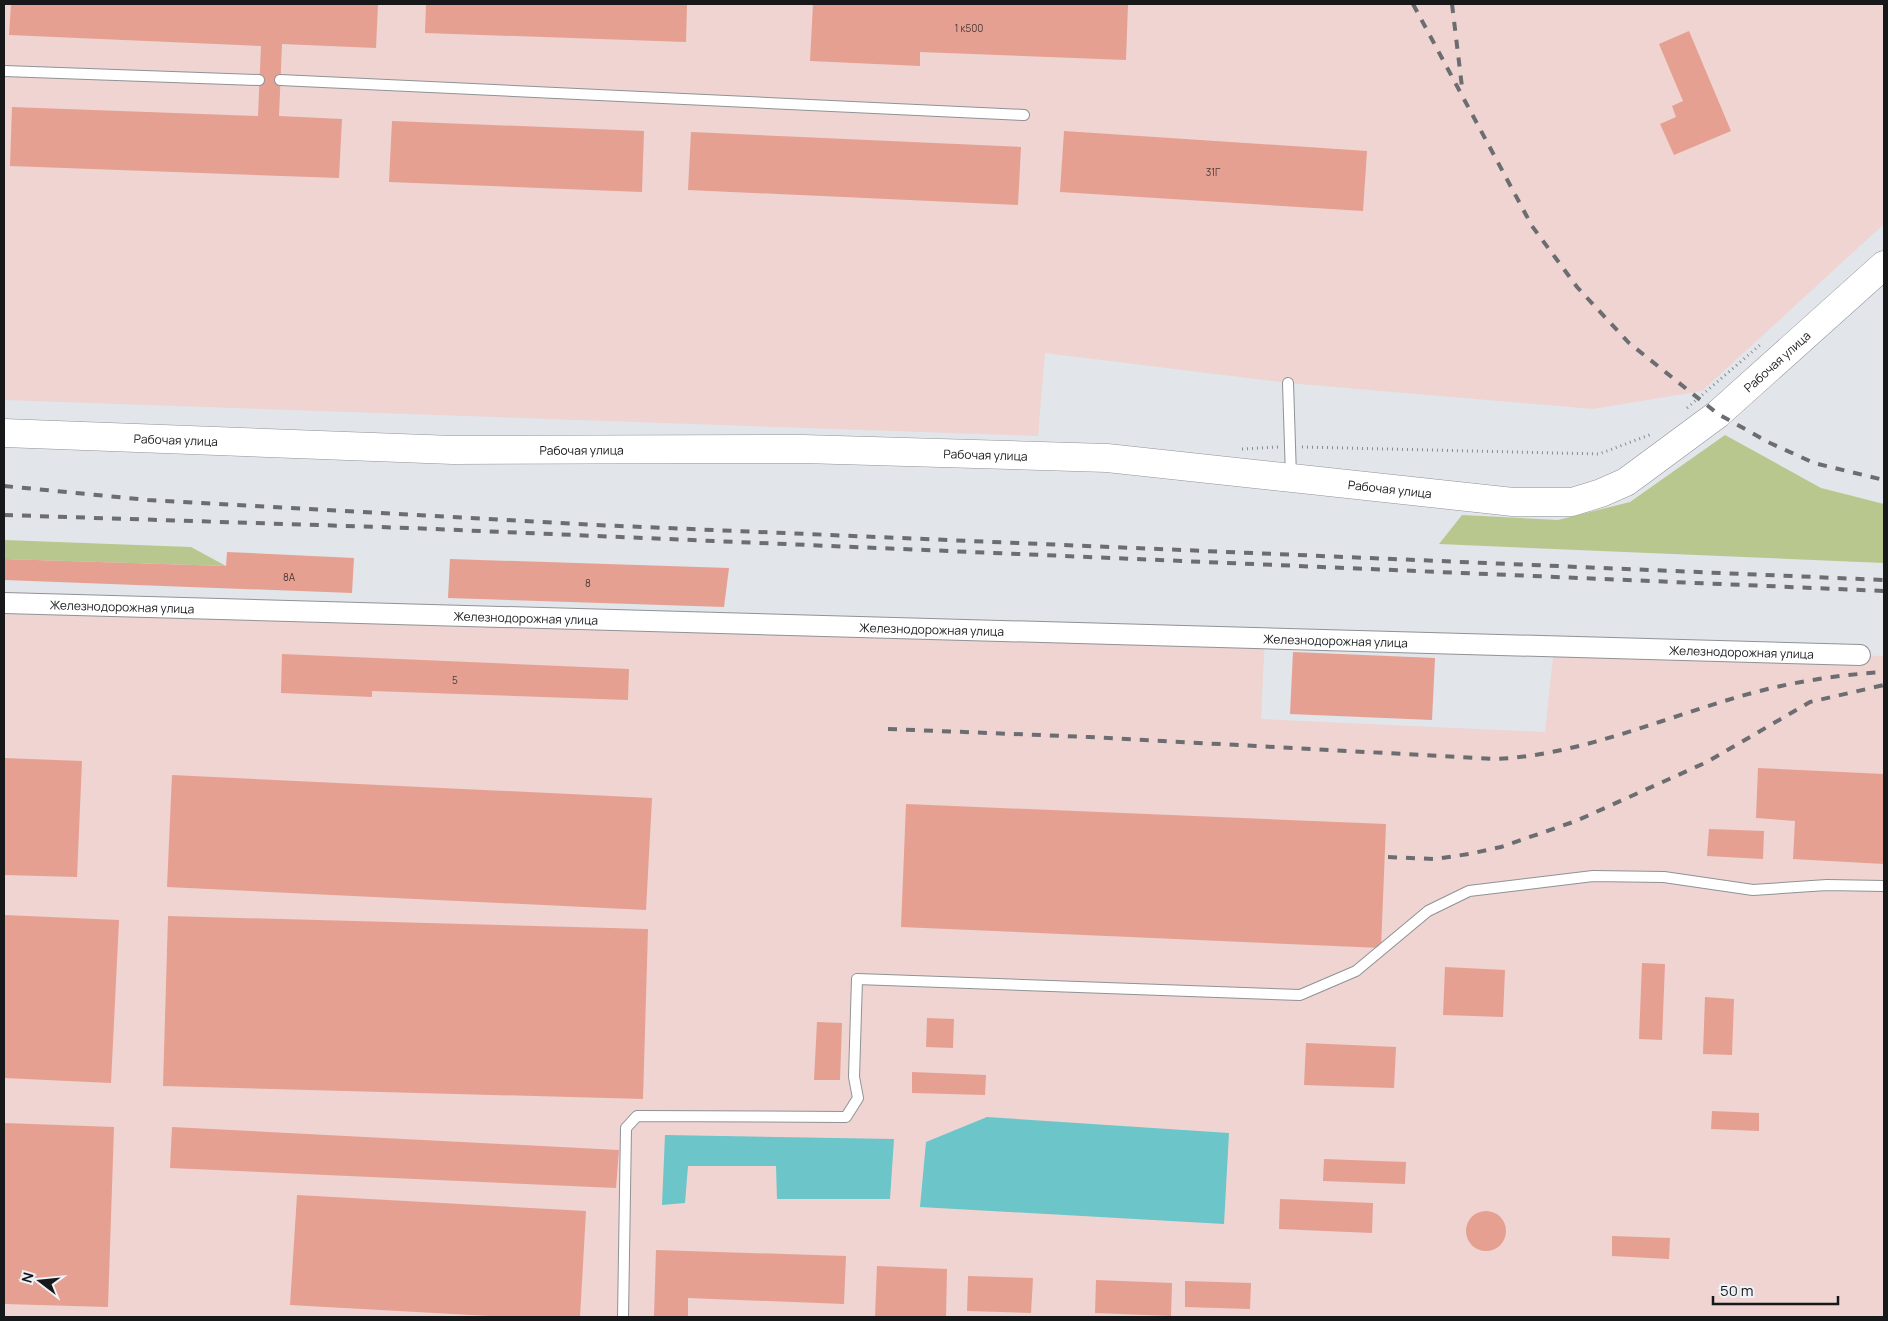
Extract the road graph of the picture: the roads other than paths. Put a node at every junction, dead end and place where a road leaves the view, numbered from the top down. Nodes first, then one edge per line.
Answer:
1 (4, 71) edge
2 (259, 80) dead end
3 (280, 80) dead end
4 (1024, 115) dead end
5 (1884, 265) edge
6 (1288, 382) dead end
7 (4, 433) edge
8 (1291, 478) junction
9 (4, 604) edge
10 (1860, 655) dead end
11 (1884, 886) edge
12 (624, 1317) edge

1 - 2 lane
3 - 4 lane
5 - 8 street, Рабочая улица
6 - 8 lane
7 - 8 street, Рабочая улица
9 - 10 street, Железнодорожная улица
11 - 12 lane

